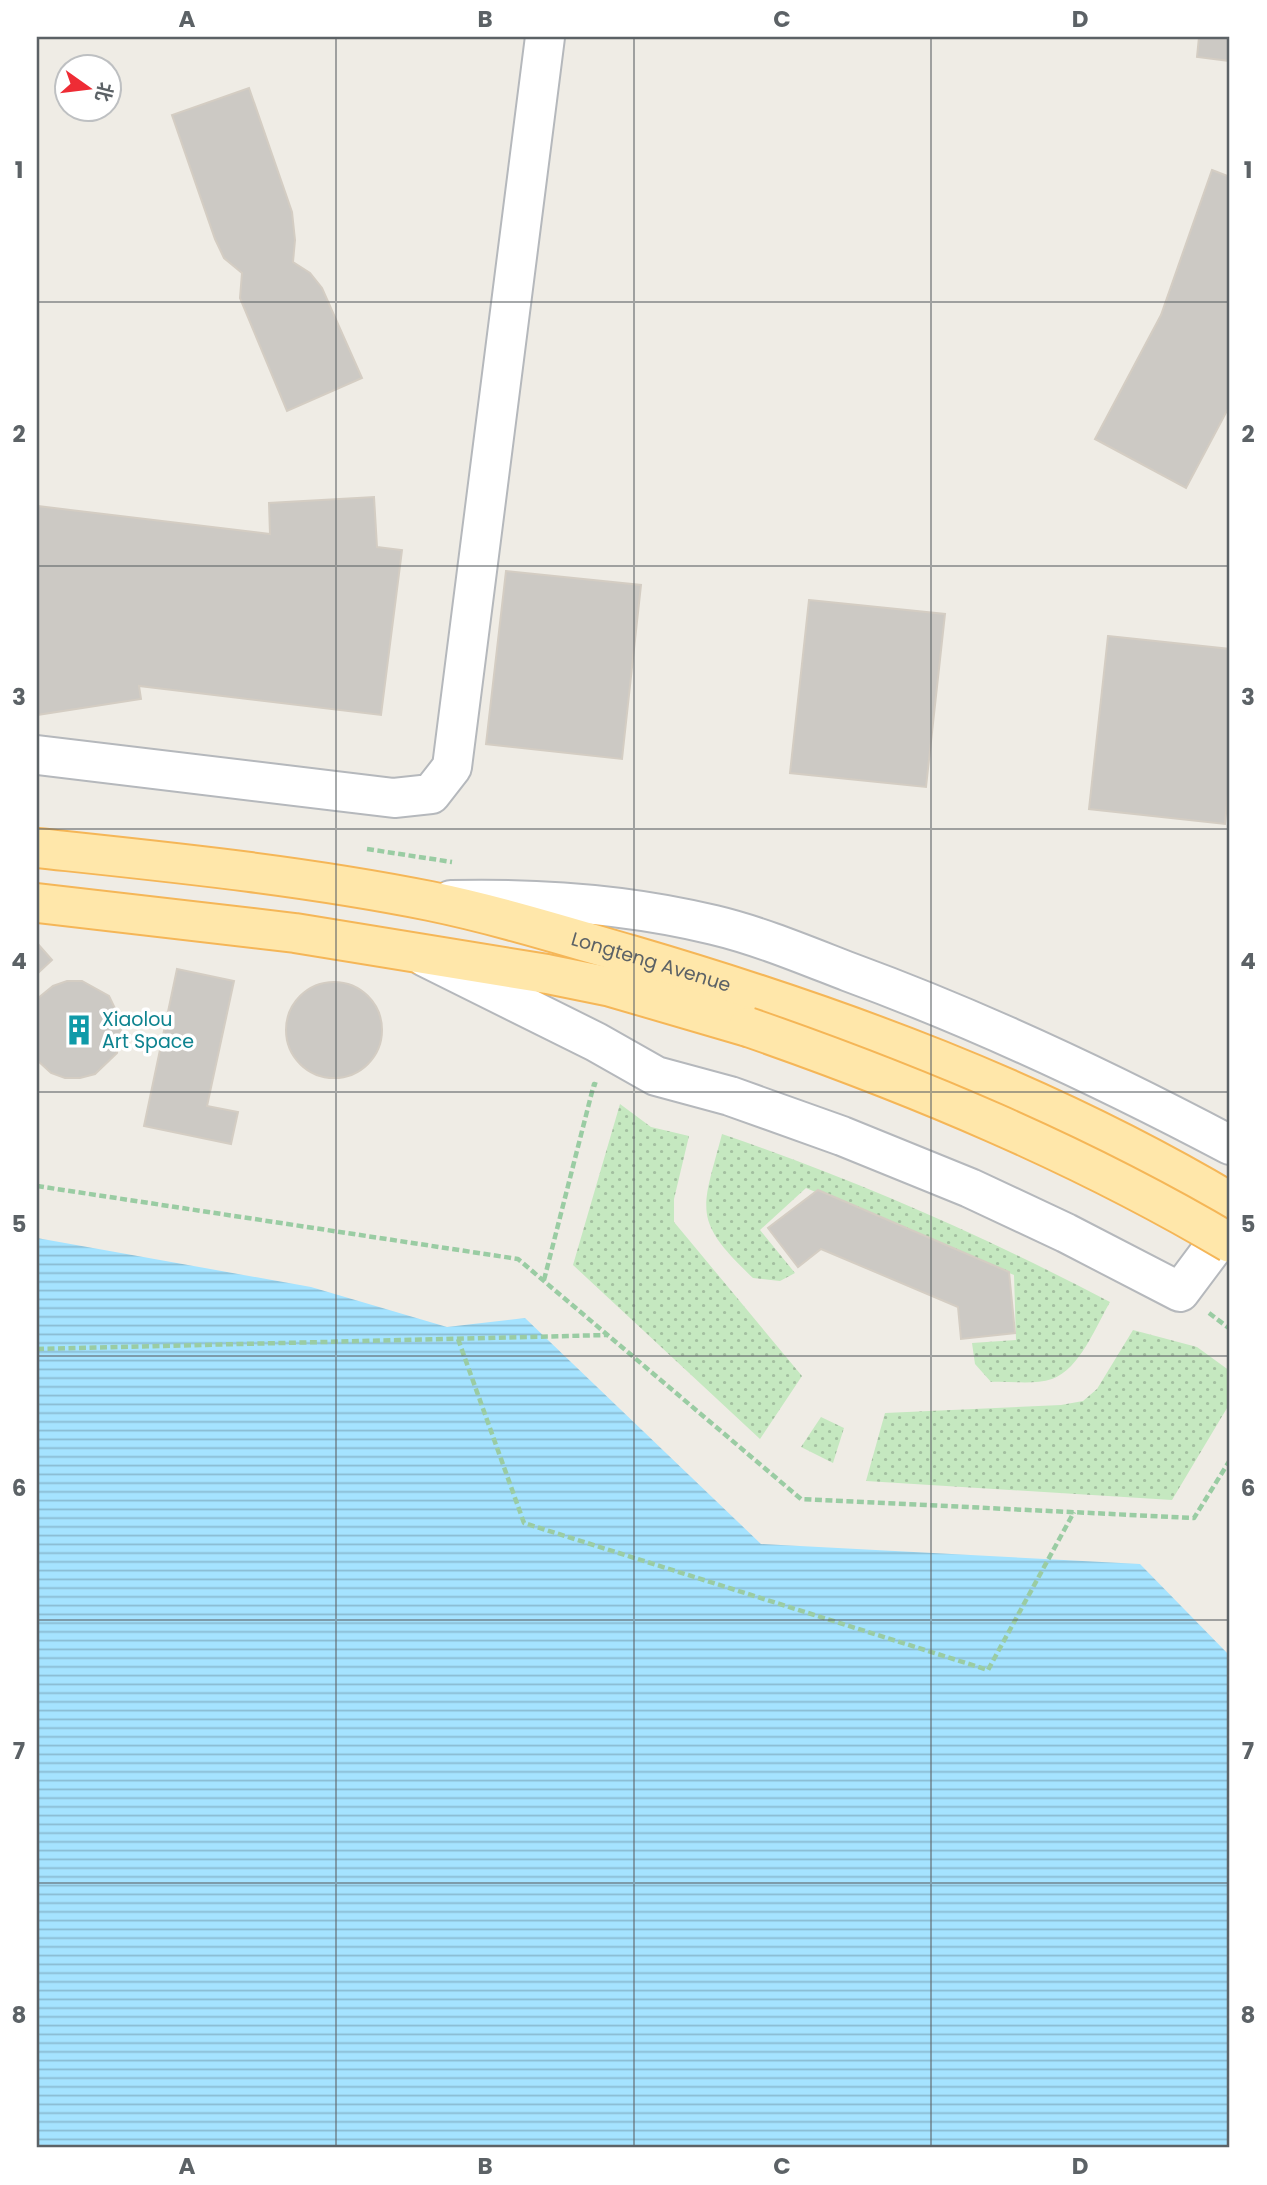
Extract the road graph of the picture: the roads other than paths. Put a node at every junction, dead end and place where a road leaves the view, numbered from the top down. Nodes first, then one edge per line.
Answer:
1 (545, 37) edge
2 (37, 755) edge
3 (37, 848) edge
4 (431, 901) junction
5 (37, 903) edge
6 (421, 954) junction
7 (754, 1010) junction
8 (1230, 1145) edge
9 (1230, 1202) edge
10 (1230, 1225) edge
11 (1230, 1243) edge

1 - 2 street
3 - 4 main road, Longteng Avenue
4 - 7 main road, Longteng Avenue
4 - 8 street
5 - 6 main road, Longteng Avenue
6 - 7 main road, Longteng Avenue
6 - 10 street
7 - 9 main road, Longteng Avenue
7 - 11 main road, Longteng Avenue, bridge

